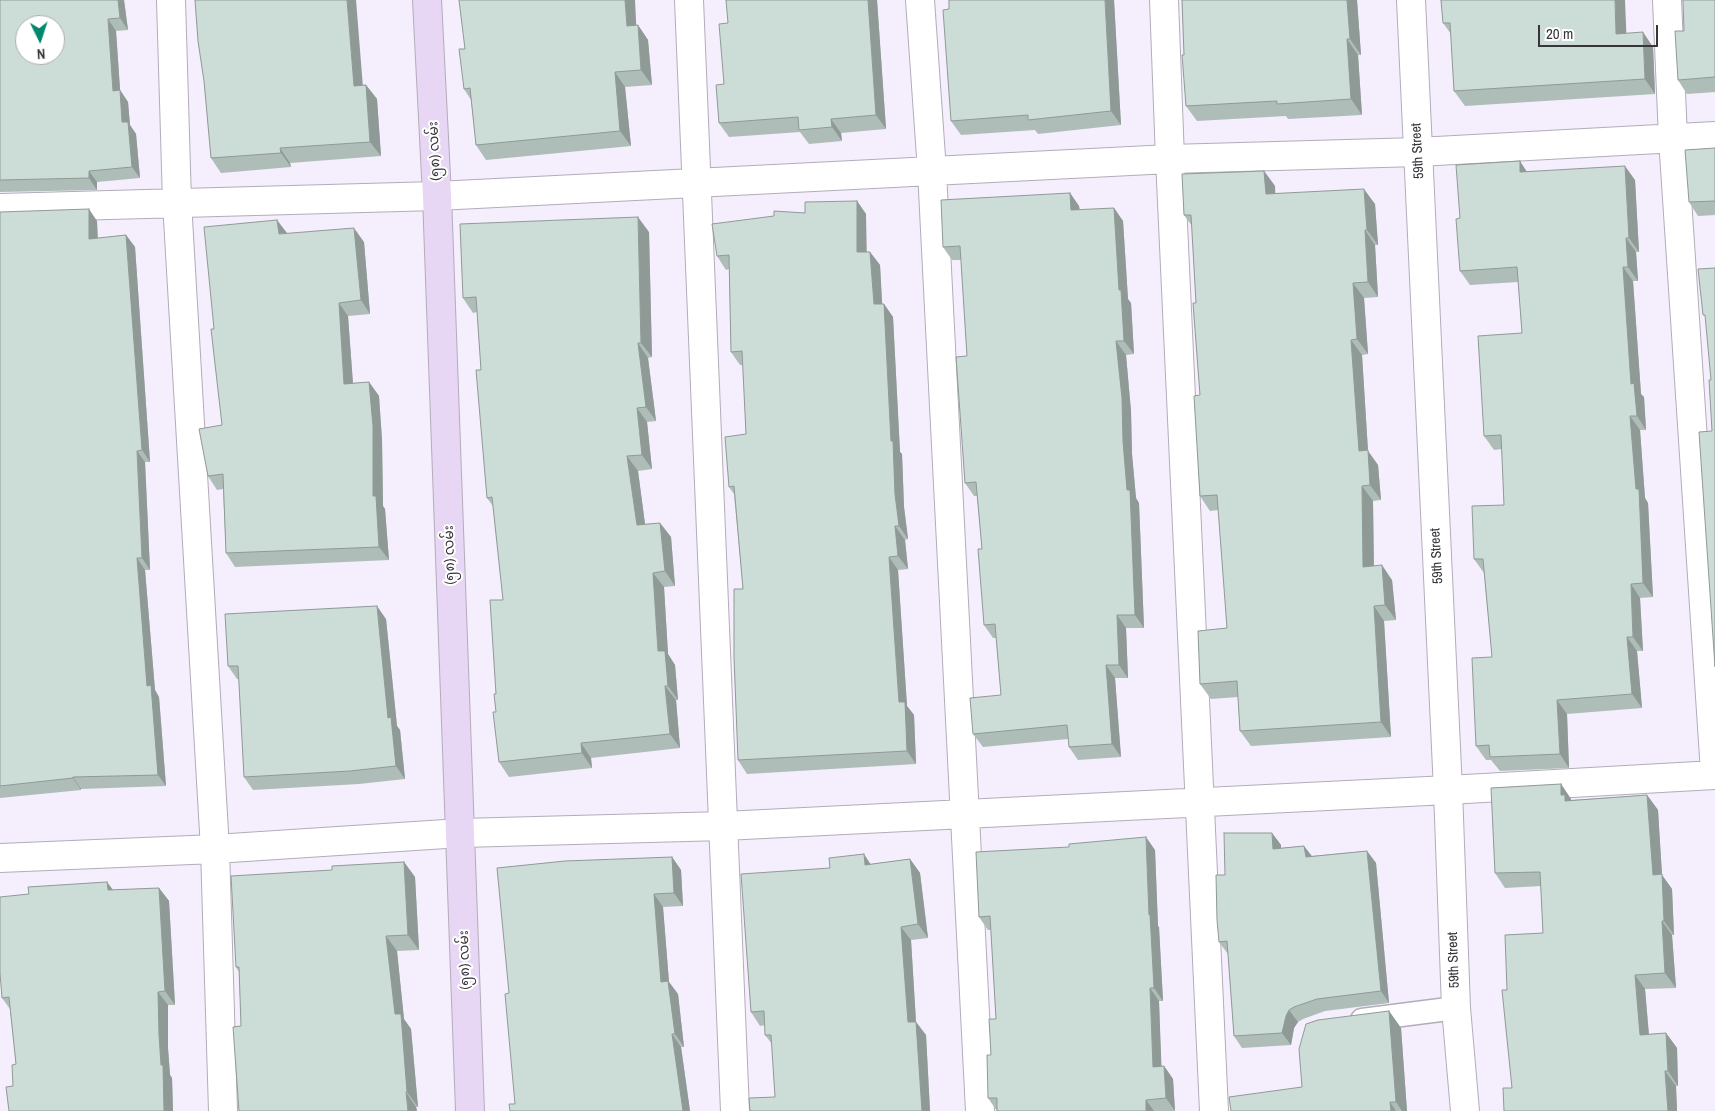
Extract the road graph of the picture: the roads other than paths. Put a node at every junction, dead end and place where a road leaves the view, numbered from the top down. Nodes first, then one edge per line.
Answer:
1 (171, 0) edge
2 (427, 0) edge
3 (689, 0) edge
4 (920, 0) edge
5 (1164, 0) edge
6 (1412, 0) edge
7 (1667, 0) edge
8 (1715, 136) edge
9 (1673, 138) junction
10 (1418, 152) junction
11 (1170, 159) junction
12 (932, 171) junction
13 (697, 183) junction
14 (437, 196) junction
15 (177, 202) junction
16 (0, 208) edge
17 (1715, 774) edge
18 (1448, 790) junction
19 (1199, 802) junction
20 (965, 814) junction
21 (724, 826) junction
22 (461, 834) junction
23 (215, 849) junction
24 (0, 858) edge
25 (1456, 1008) junction
26 (1337, 1023) edge
27 (223, 1111) edge
28 (470, 1111) edge
29 (735, 1111) edge
30 (980, 1111) edge
31 (1214, 1111) edge
32 (1465, 1111) edge

1 - 15 street
2 - 14 main road, (၅၈) လမ်း
3 - 13 street
4 - 12 street
5 - 11 street
6 - 10 street, 59th Street
7 - 9 street
8 - 9 street
9 - 10 street
9 - 17 street
10 - 11 street
10 - 18 street, 59th Street
11 - 12 street
11 - 19 street
12 - 13 street
12 - 20 street
13 - 14 street
13 - 21 street
14 - 15 street
14 - 22 main road, (၅၈) လမ်း
15 - 16 street
15 - 23 street
17 - 18 street
18 - 19 street
18 - 25 street, 59th Street
19 - 20 street
19 - 31 street
20 - 21 street
20 - 30 street
21 - 22 street
21 - 29 street
22 - 23 street
22 - 28 main road, (၅၈) လမ်း
23 - 24 street
23 - 27 street
25 - 26 lane
25 - 32 street, 59th Street

